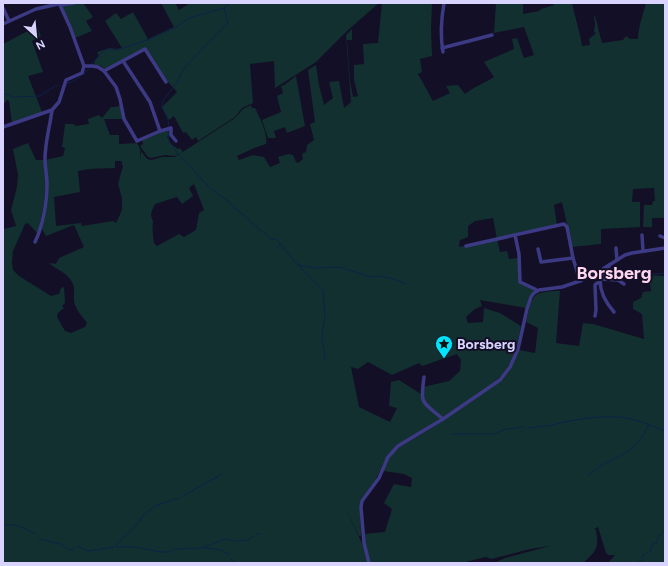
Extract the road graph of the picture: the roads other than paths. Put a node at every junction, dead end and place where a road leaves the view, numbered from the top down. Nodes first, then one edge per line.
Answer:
1 (74, 3) edge
2 (444, 3) edge
3 (59, 4) edge
4 (3, 8) edge
5 (9, 21) junction
6 (3, 24) edge
7 (492, 35) dead end
8 (442, 48) junction
9 (443, 52) dead end
10 (122, 61) junction
11 (84, 66) junction
12 (104, 71) junction
13 (166, 82) dead end
14 (52, 110) junction
15 (3, 127) edge
16 (160, 131) junction
17 (176, 141) dead end
18 (515, 235) junction
19 (642, 235) dead end
20 (660, 236) dead end
21 (665, 238) edge
22 (35, 242) dead end
23 (466, 246) dead end
24 (665, 248) edge
25 (538, 249) dead end
26 (615, 250) dead end
27 (643, 252) junction
28 (573, 258) junction
29 (617, 260) junction
30 (609, 265) junction
31 (598, 272) junction
32 (580, 281) junction
33 (601, 281) junction
34 (624, 284) dead end
35 (536, 292) junction
36 (614, 312) dead end
37 (595, 316) dead end
38 (424, 377) dead end
39 (443, 419) junction
40 (369, 563) edge

1 - 3 street
2 - 8 street
3 - 5 street
3 - 11 street
4 - 5 street
5 - 6 street
7 - 8 street
8 - 9 street
10 - 12 street
10 - 13 street
10 - 16 street
11 - 12 street
11 - 14 street
12 - 16 street
14 - 15 street
14 - 22 street
16 - 17 street
18 - 23 street
18 - 28 street
18 - 35 street
19 - 27 street
20 - 21 street
24 - 27 street
25 - 28 street
26 - 29 street
27 - 29 street
28 - 32 street
29 - 30 street
30 - 31 street
30 - 33 street
31 - 32 street
31 - 33 street
32 - 35 street
33 - 34 street
33 - 36 street
33 - 37 street
35 - 39 street
38 - 39 street
39 - 40 street

